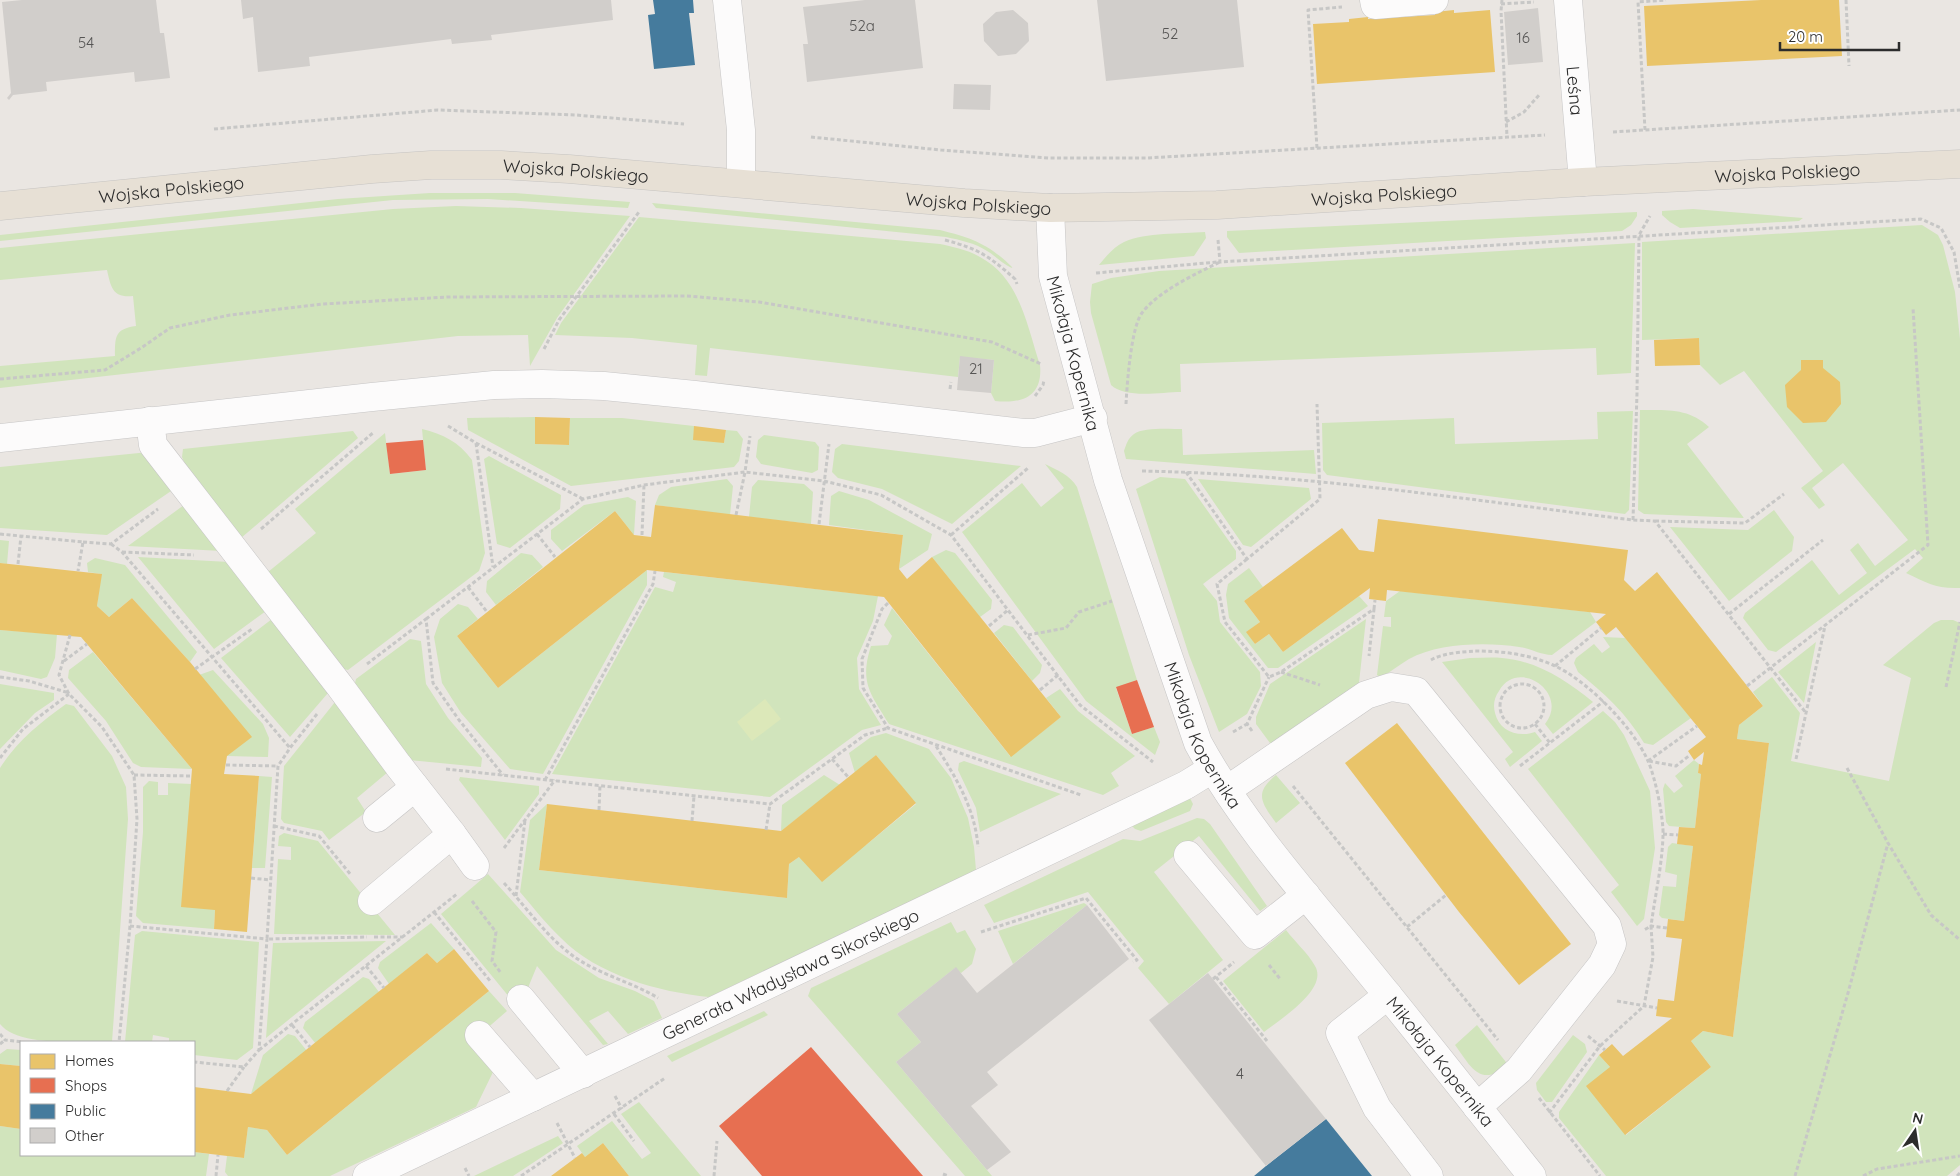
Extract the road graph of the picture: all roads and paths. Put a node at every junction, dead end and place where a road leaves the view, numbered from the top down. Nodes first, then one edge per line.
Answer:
1 (727, 0) edge
2 (1434, 0) edge
3 (1502, 0) edge
4 (1568, 0) edge
5 (1666, 0) edge
6 (1846, 0) edge
7 (1375, 2) edge
8 (1849, 66) dead end
9 (1960, 110) edge
10 (684, 124) dead end
11 (214, 129) dead end
12 (1645, 130) junction
13 (1605, 133) dead end
14 (1554, 135) dead end
15 (811, 137) dead end
16 (1507, 137) junction
17 (1317, 148) junction
18 (1960, 164) edge
19 (740, 182) junction
20 (1583, 182) junction
21 (0, 206) edge
22 (1050, 208) junction
23 (639, 212) dead end
24 (1650, 216) dead end
25 (1218, 235) dead end
26 (1639, 235) junction
27 (945, 240) dead end
28 (1220, 262) junction
29 (1096, 272) dead end
30 (1018, 288) dead end
31 (1960, 288) edge
32 (576, 296) junction
33 (1913, 308) dead end
34 (544, 356) dead end
35 (1043, 358) dead end
36 (1045, 375) dead end
37 (0, 379) edge
38 (951, 382) dead end
39 (950, 391) dead end
40 (1028, 402) dead end
41 (1316, 404) dead end
42 (1126, 412) dead end
43 (1093, 418) junction
44 (150, 421) junction
45 (445, 425) dead end
46 (380, 427) dead end
47 (750, 435) dead end
48 (830, 436) dead end
49 (0, 438) edge
50 (476, 443) junction
51 (1029, 466) dead end
52 (1136, 471) dead end
53 (744, 472) junction
54 (1186, 472) junction
55 (824, 481) junction
56 (1320, 482) junction
57 (644, 485) junction
58 (187, 488) junction
59 (1784, 494) dead end
60 (583, 499) junction
61 (736, 515) dead end
62 (1633, 520) junction
63 (1654, 521) junction
64 (819, 524) dead end
65 (0, 534) edge
66 (537, 534) junction
67 (642, 535) dead end
68 (951, 535) junction
69 (21, 536) junction
70 (1823, 540) dead end
71 (83, 542) junction
72 (111, 544) junction
73 (235, 551) junction
74 (122, 552) junction
75 (556, 557) dead end
76 (1247, 559) junction
77 (18, 564) dead end
78 (493, 567) junction
79 (78, 571) dead end
80 (655, 571) dead end
81 (468, 587) junction
82 (1119, 599) dead end
83 (1375, 600) dead end
84 (888, 603) dead end
85 (280, 609) junction
86 (1374, 609) junction
87 (1008, 610) junction
88 (487, 612) dead end
89 (1729, 614) junction
90 (426, 619) junction
91 (1960, 622) edge
92 (989, 626) dead end
93 (1825, 626) junction
94 (1601, 628) dead end
95 (70, 635) dead end
96 (1028, 635) junction
97 (87, 644) dead end
98 (212, 657) junction
99 (64, 661) junction
100 (1555, 666) junction
101 (195, 669) dead end
102 (1770, 669) junction
103 (1058, 675) junction
104 (0, 677) edge
105 (1269, 677) junction
106 (340, 685) junction
107 (1747, 686) dead end
108 (1391, 687) junction
109 (1946, 688) dead end
110 (1040, 690) dead end
111 (69, 694) junction
112 (1366, 695) junction
113 (1604, 701) junction
114 (1806, 713) junction
115 (1247, 724) junction
116 (1535, 724) junction
117 (1697, 726) dead end
118 (888, 728) junction
119 (1231, 733) dead end
120 (1550, 743) junction
121 (935, 745) junction
122 (290, 748) junction
123 (1690, 755) dead end
124 (0, 758) edge
125 (832, 759) junction
126 (1272, 759) junction
127 (1796, 759) dead end
128 (1648, 761) junction
129 (226, 765) dead end
130 (398, 765) junction
131 (278, 766) junction
132 (1158, 766) dead end
133 (1847, 768) dead end
134 (134, 775) junction
135 (503, 775) junction
136 (192, 776) dead end
137 (849, 778) dead end
138 (1220, 779) junction
139 (545, 780) junction
140 (555, 780) junction
141 (600, 785) junction
142 (1494, 786) junction
143 (415, 787) junction
144 (694, 796) junction
145 (1086, 797) dead end
146 (770, 804) junction
147 (598, 810) dead end
148 (377, 818) dead end
149 (525, 820) junction
150 (692, 821) dead end
151 (274, 826) junction
152 (766, 830) dead end
153 (452, 834) junction
154 (1663, 834) junction
155 (1678, 835) dead end
156 (1888, 843) junction
157 (1188, 856) dead end
158 (482, 867) junction
159 (251, 878) dead end
160 (270, 880) junction
161 (981, 882) junction
162 (1446, 894) dead end
163 (1306, 895) junction
164 (469, 896) dead end
165 (516, 896) junction
166 (372, 901) junction
167 (434, 912) junction
168 (130, 926) junction
169 (1651, 926) junction
170 (1407, 927) junction
171 (1667, 928) dead end
172 (981, 932) dead end
173 (403, 937) junction
174 (267, 939) junction
175 (1960, 940) edge
176 (1612, 944) junction
177 (1133, 962) dead end
178 (366, 966) junction
179 (1216, 977) dead end
180 (494, 985) dead end
181 (384, 988) dead end
182 (1388, 995) junction
183 (521, 999) joint
184 (663, 1001) dead end
185 (292, 1025) junction
186 (0, 1034) edge
187 (479, 1035) dead end
188 (5, 1040) junction
189 (119, 1041) edge
190 (1267, 1041) dead end
191 (20, 1042) edge
192 (0, 1044) edge
193 (310, 1047) dead end
194 (259, 1050) junction
195 (195, 1062) edge
196 (244, 1067) junction
197 (1518, 1070) junction
198 (583, 1074) junction
199 (666, 1078) dead end
200 (227, 1091) dead end
201 (543, 1106) junction
202 (1477, 1107) junction
203 (1549, 1113) junction
204 (614, 1114) junction
205 (634, 1140) dead end
206 (717, 1141) dead end
207 (568, 1146) junction
208 (218, 1155) dead end
209 (1960, 1156) edge
210 (575, 1158) dead end
211 (942, 1174) dead end
212 (1960, 1174) edge
213 (216, 1176) edge
214 (367, 1176) edge
215 (521, 1176) edge
216 (714, 1176) edge
217 (948, 1176) edge
218 (1429, 1176) edge
219 (1532, 1176) edge
220 (1600, 1176) edge
221 (1795, 1176) edge
222 (1863, 1176) edge
223 (1957, 1176) edge

1 - 19 street
2 - 7 street
3 - 16 path
4 - 20 street, Leśna
5 - 12 path
6 - 8 path
7 - 17 path
9 - 12 path
10 - 11 path
12 - 13 path
14 - 16 path
15 - 17 path
16 - 17 path
18 - 20 main road, Wojska Polskiego
19 - 21 main road, Wojska Polskiego
19 - 22 main road, Wojska Polskiego
20 - 22 main road, Wojska Polskiego
22 - 43 street, Mikołaja Kopernika
23 - 32 path
24 - 26 path
25 - 28 path
26 - 28 path
26 - 31 path
26 - 62 path
27 - 30 path
28 - 29 path
28 - 42 path
32 - 34 path
32 - 35 path
32 - 37 path
33 - 93 path
36 - 40 path
38 - 39 path
41 - 56 path
43 - 44 street
43 - 138 street, Mikołaja Kopernika
44 - 49 street
44 - 58 street
45 - 50 path
46 - 73 path
47 - 53 path
48 - 55 path
50 - 60 path
50 - 78 path
51 - 68 path
52 - 54 path
53 - 55 path
53 - 57 path
53 - 61 path
54 - 56 path
54 - 76 path
55 - 64 path
55 - 68 path
56 - 62 path
56 - 76 path
57 - 60 path
57 - 67 path
58 - 72 path
58 - 73 street
59 - 63 path
60 - 66 path
62 - 63 path
63 - 89 path
65 - 69 path
66 - 75 path
66 - 78 path
68 - 87 path
69 - 71 path
69 - 77 path
70 - 89 path
71 - 72 path
71 - 79 path
72 - 74 path
73 - 74 path
73 - 85 street
74 - 98 path
76 - 105 path
78 - 81 path
80 - 139 path
81 - 88 path
81 - 90 path
82 - 96 path
83 - 86 path
84 - 118 path
85 - 98 path
85 - 106 street
86 - 105 path
86 - 112 path
87 - 92 path
87 - 96 path
89 - 102 path
90 - 106 path
90 - 135 path
91 - 109 path
93 - 102 path
93 - 114 path
94 - 100 path
95 - 99 path
96 - 103 path
97 - 99 path
98 - 101 path
98 - 122 path
99 - 111 path
100 - 108 path
100 - 113 path
102 - 107 path
102 - 114 path
103 - 110 path
103 - 132 path
104 - 111 path
105 - 115 path
106 - 122 path
106 - 130 street
108 - 112 street, Generała Władysława Sikorskiego
108 - 142 street
111 - 124 path
111 - 134 path
112 - 126 street, Generała Władysława Sikorskiego
113 - 120 path
113 - 128 path
114 - 127 path
115 - 119 path
115 - 126 path
116 - 116 path
116 - 120 path
117 - 128 path
118 - 121 path
118 - 125 path
120 - 142 path
121 - 145 path
121 - 161 path
122 - 131 path
123 - 128 path
125 - 137 path
125 - 146 path
126 - 138 street, Generała Władysława Sikorskiego
126 - 170 path
128 - 154 path
129 - 131 path
130 - 135 path
130 - 143 street
131 - 151 path
133 - 156 path
134 - 136 path
134 - 168 path
135 - 139 path
138 - 161 street, Generała Władysława Sikorskiego
138 - 163 street, Mikołaja Kopernika
139 - 140 path
140 - 141 path
140 - 149 path
141 - 144 path
141 - 147 path
142 - 176 street
143 - 148 street
143 - 153 street
144 - 146 path
144 - 150 path
146 - 152 path
149 - 158 path
149 - 165 path
151 - 160 path
151 - 166 path
153 - 158 street
153 - 166 street
154 - 155 path
154 - 169 path
156 - 175 path
156 - 221 path
157 - 163 street
158 - 165 path
158 - 167 path
159 - 160 path
160 - 174 path
161 - 198 street, Generała Władysława Sikorskiego
162 - 170 path
163 - 182 street, Mikołaja Kopernika
164 - 183 path
165 - 184 path
166 - 173 path
167 - 173 path
167 - 180 path
168 - 174 path
168 - 189 path
169 - 171 path
169 - 176 path
169 - 203 path
170 - 197 path
172 - 177 path
173 - 174 path
173 - 178 path
174 - 194 path
176 - 197 street
178 - 181 path
178 - 185 path
179 - 190 path
182 - 202 street, Mikołaja Kopernika
182 - 218 street
183 - 198 street
185 - 193 path
185 - 194 path
186 - 188 path
187 - 201 street
188 - 191 path
188 - 192 path
194 - 196 path
195 - 196 path
196 - 200 path
197 - 202 street
197 - 203 path
198 - 201 street, Generała Władysława Sikorskiego
199 - 204 path
201 - 207 path
201 - 214 street, Generała Władysława Sikorskiego
202 - 219 street, Mikołaja Kopernika
203 - 220 path
204 - 205 path
204 - 207 path
206 - 216 path
207 - 210 path
207 - 215 path
208 - 213 path
209 - 222 path
211 - 217 path
212 - 223 path

